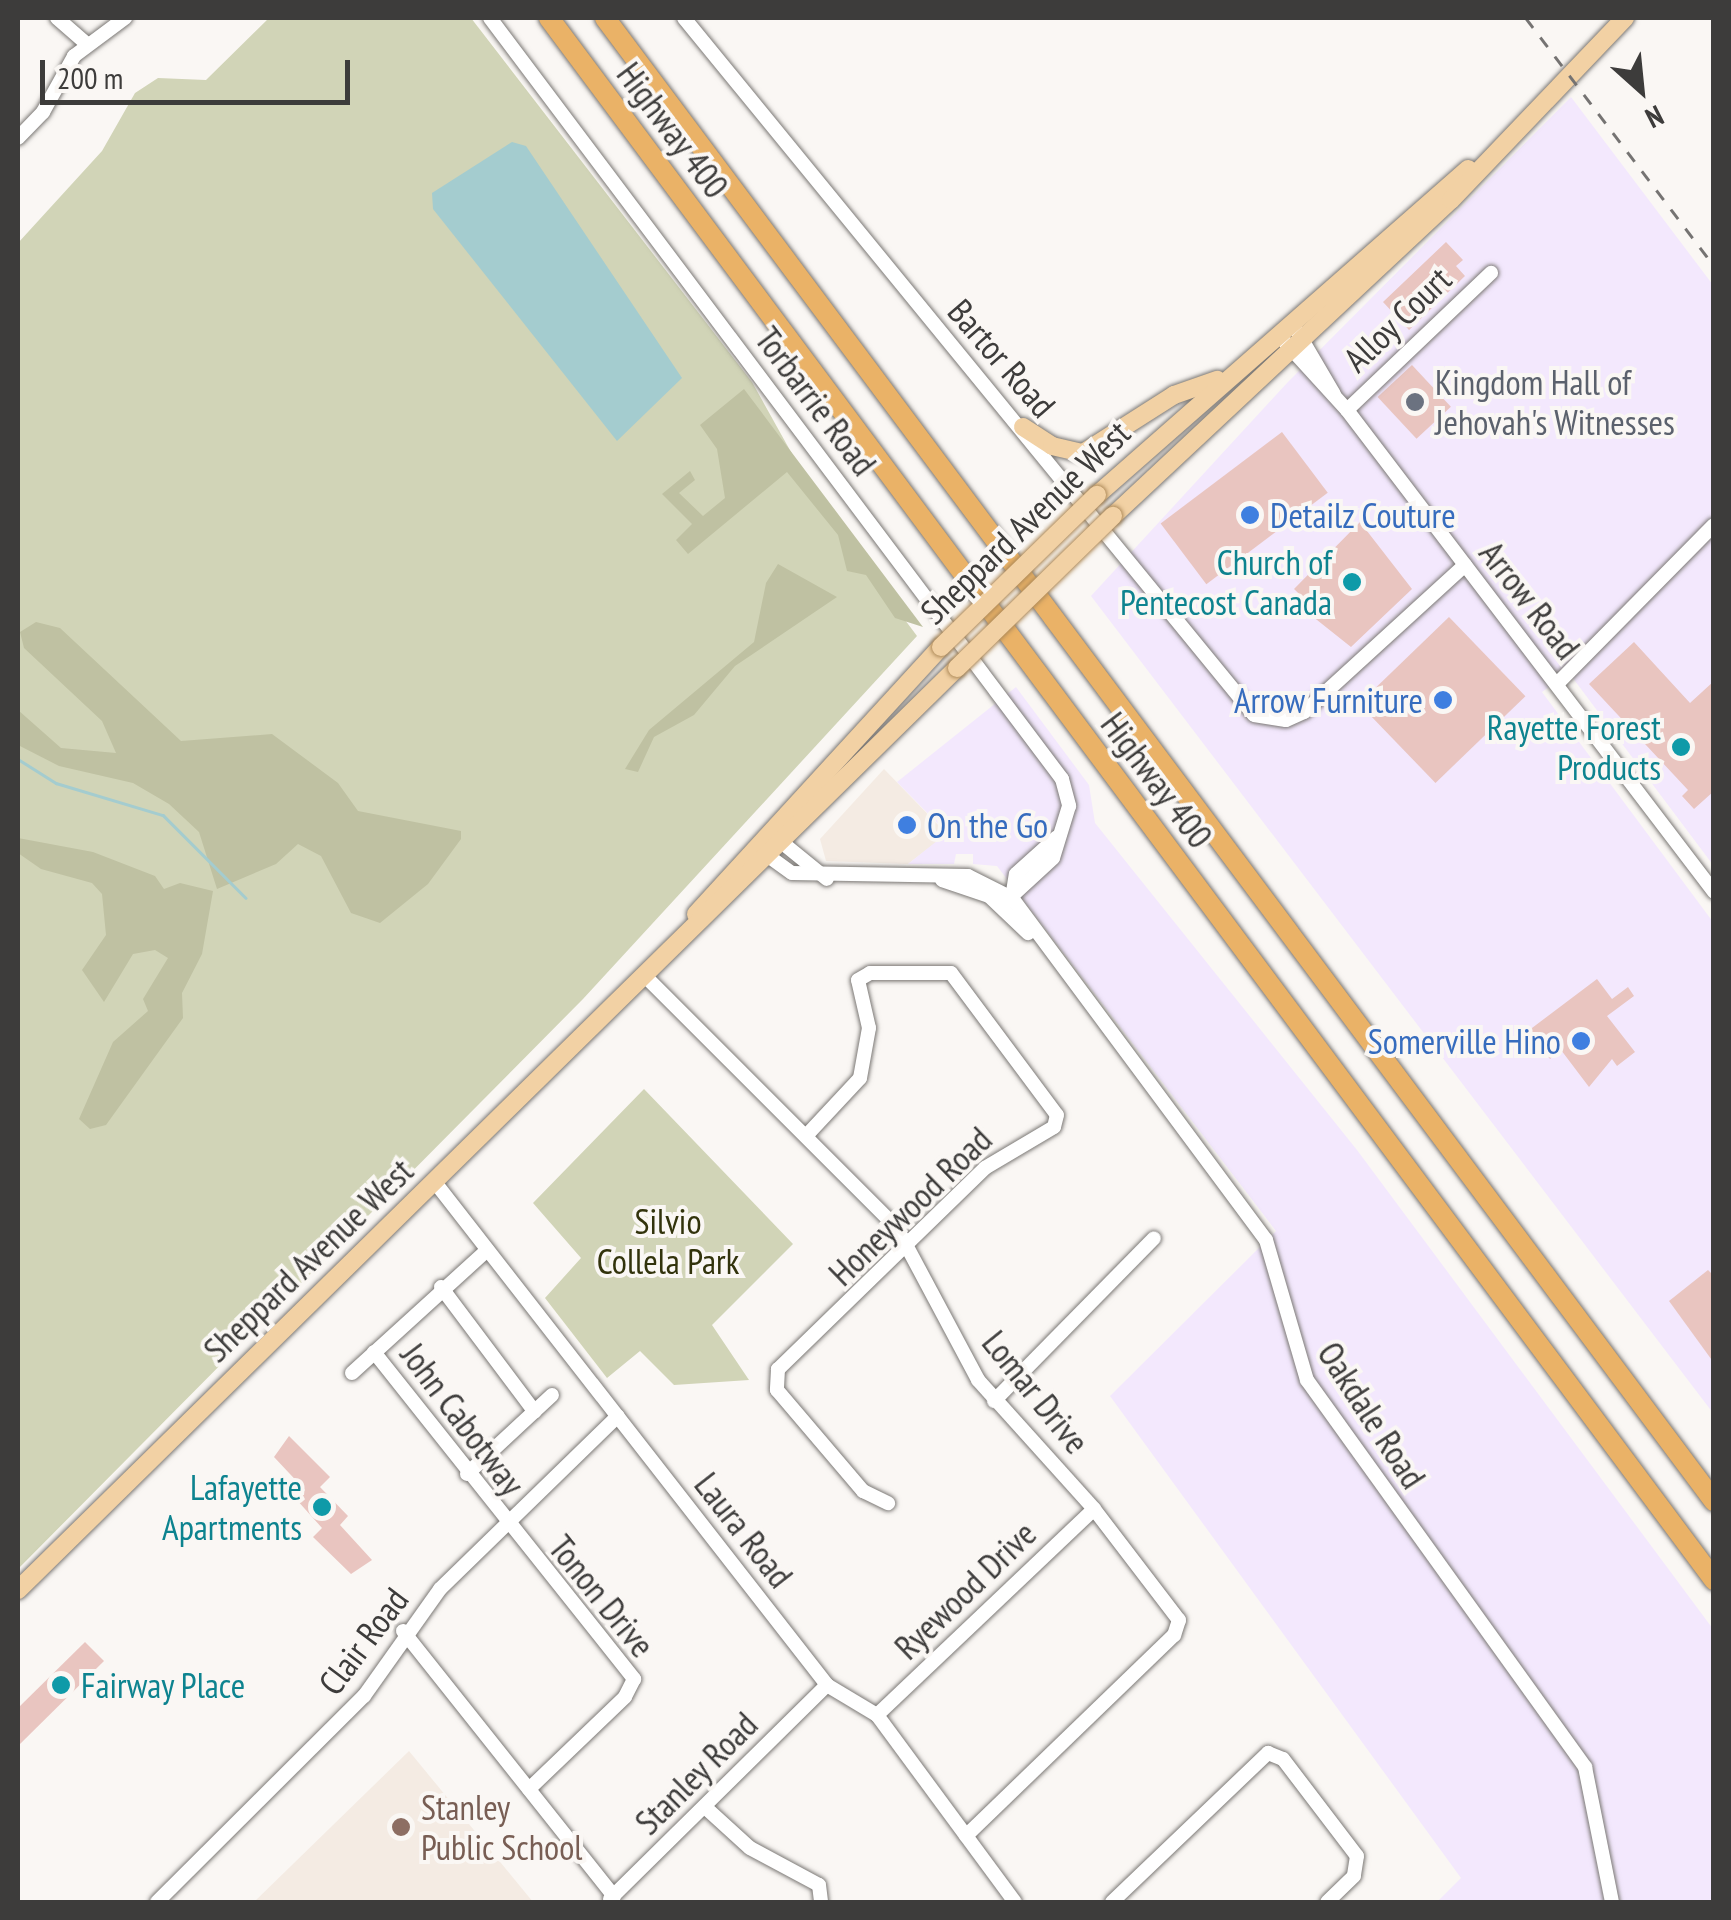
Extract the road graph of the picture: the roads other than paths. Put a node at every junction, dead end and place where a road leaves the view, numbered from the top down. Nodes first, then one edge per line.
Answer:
1 (57, 18) edge
2 (125, 18) edge
3 (490, 18) edge
4 (549, 18) edge
5 (605, 18) edge
6 (684, 18) edge
7 (1625, 18) edge
8 (86, 43) junction
9 (18, 138) edge
10 (1488, 154) junction
11 (1491, 273) dead end
12 (1284, 328) junction
13 (1298, 346) junction
14 (1231, 373) junction
15 (1347, 410) junction
16 (1024, 427) junction
17 (1714, 525) edge
18 (1466, 565) junction
19 (1557, 684) junction
20 (786, 843) junction
21 (764, 846) junction
22 (827, 879) junction
23 (1714, 892) edge
24 (1007, 902) junction
25 (644, 976) junction
26 (806, 1136) junction
27 (434, 1181) junction
28 (1154, 1238) dead end
29 (487, 1250) junction
30 (907, 1251) junction
31 (440, 1286) junction
32 (374, 1352) junction
33 (352, 1373) dead end
34 (552, 1394) dead end
35 (994, 1401) junction
36 (535, 1412) junction
37 (618, 1416) junction
38 (467, 1474) junction
39 (1714, 1502) edge
40 (888, 1504) dead end
41 (1094, 1509) junction
42 (504, 1523) junction
43 (1714, 1580) edge
44 (18, 1590) edge
45 (404, 1631) junction
46 (826, 1685) junction
47 (878, 1716) junction
48 (529, 1789) junction
49 (706, 1808) junction
50 (966, 1836) junction
51 (610, 1899) edge
52 (157, 1902) edge
53 (821, 1902) edge
54 (1015, 1902) edge
55 (1112, 1902) edge
56 (1327, 1902) edge
57 (1612, 1902) edge

1 - 8 street
2 - 8 street
3 - 24 street, Torbarrie Road
4 - 43 highway, Highway 400
5 - 39 highway, Highway 400
6 - 16 street, Bartor Road
7 - 10 main road, Sheppard Avenue West
8 - 9 street
10 - 12 main road, Sheppard Avenue West
10 - 13 main road, Sheppard Avenue West
11 - 15 street, Alloy Court
12 - 13 street, Arrow Road
12 - 14 main road, Sheppard Avenue West
13 - 15 street, Arrow Road
13 - 20 main road, Sheppard Avenue West, bridge
14 - 16 main road
14 - 21 main road, Sheppard Avenue West, bridge
15 - 18 street, Arrow Road
16 - 18 street, Bartor Road
17 - 19 street
18 - 19 street, Arrow Road
19 - 23 street, Arrow Road
20 - 21 main road, Sheppard Avenue West
20 - 22 street
21 - 22 street
21 - 25 main road, Sheppard Avenue West
22 - 24 street
24 - 57 street, Oakdale Road
25 - 26 street, Lomar Drive
25 - 27 main road, Sheppard Avenue West
26 - 30 street, Lomar Drive
26 - 30 street, Honeywood Road
27 - 29 street, Laura Road
27 - 44 main road, Sheppard Avenue West
28 - 35 street
29 - 31 street, John Cabotway
29 - 37 street, Laura Road
30 - 35 street, Lomar Drive
30 - 40 street, Honeywood Road
31 - 32 street, John Cabotway
31 - 36 street
32 - 33 street, John Cabotway
32 - 38 street, John Cabotway
34 - 36 street
35 - 41 street, Lomar Drive
36 - 38 street
37 - 42 street, Clair Road
37 - 46 street, Laura Road
38 - 42 street, John Cabotway
41 - 47 street, Ryewood Drive
41 - 50 street, Lomar Drive
42 - 45 street, Clair Road
42 - 48 street, Tonon Drive
45 - 48 street
45 - 52 street, Clair Road
46 - 47 street, Laura Road
46 - 49 street, Stanley Road
47 - 50 street, Laura Road
48 - 51 street
49 - 51 street, Stanley Road
49 - 53 street
50 - 54 street, Laura Road
55 - 56 street

